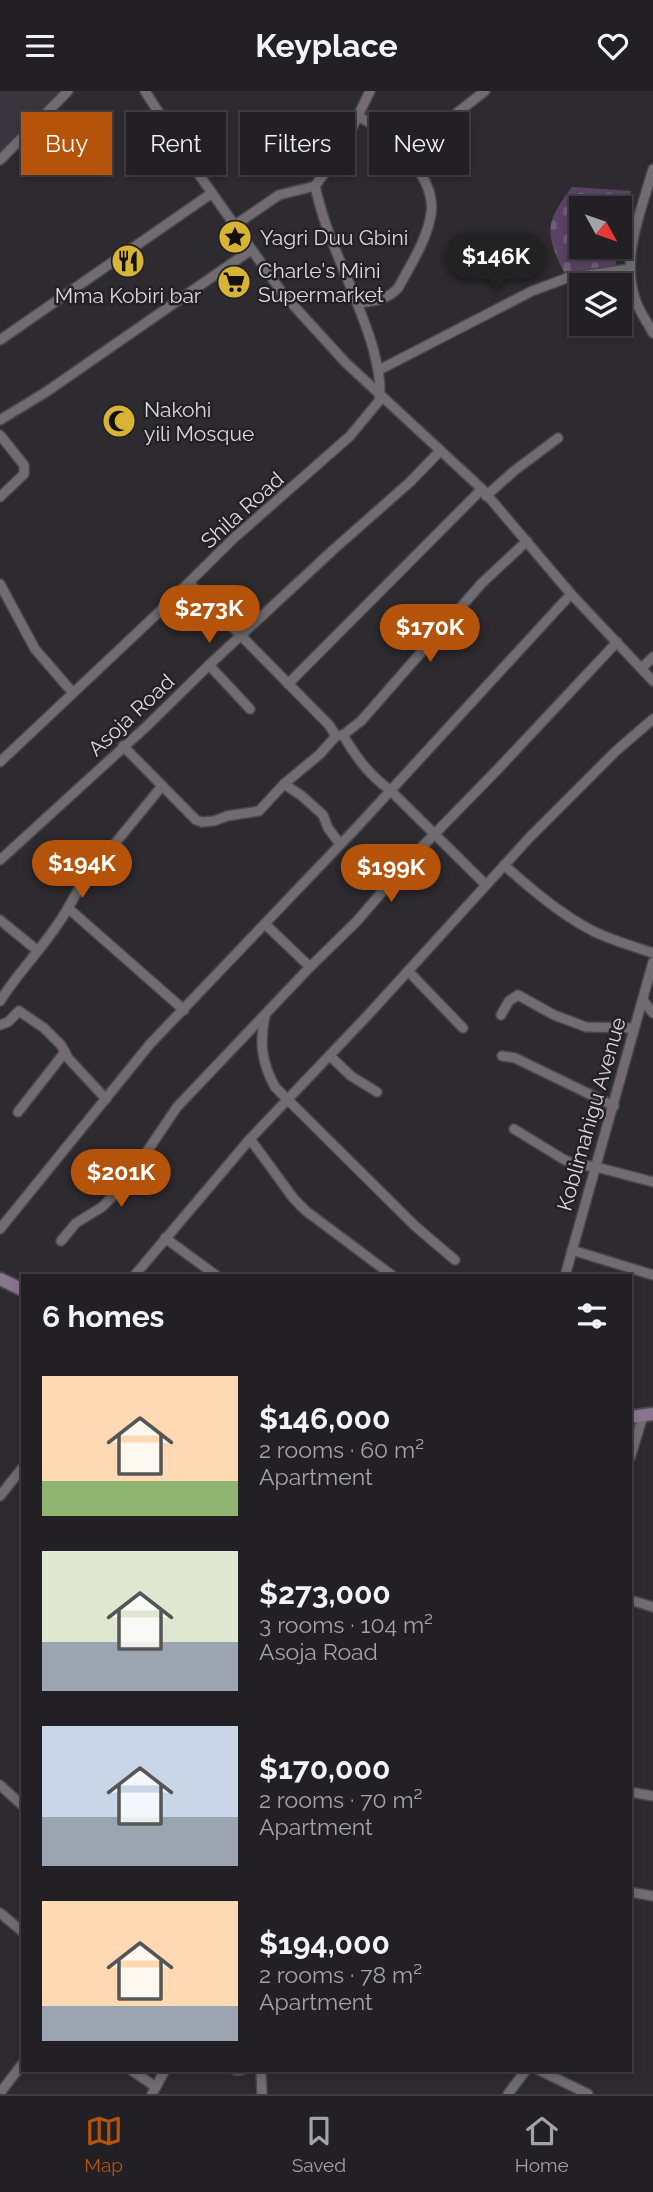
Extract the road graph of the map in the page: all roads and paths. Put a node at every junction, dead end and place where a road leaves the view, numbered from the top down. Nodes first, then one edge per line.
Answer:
1 (68, 91) edge
2 (145, 91) edge
3 (370, 91) edge
4 (485, 91) edge
5 (457, 112) edge
6 (357, 116) junction
7 (369, 122) edge
8 (0, 160) edge
9 (653, 169) edge
10 (420, 175) edge
11 (315, 186) junction
12 (212, 193) junction
13 (235, 225) junction
14 (251, 250) junction
15 (629, 269) junction
16 (359, 303) junction
17 (653, 333) edge
18 (0, 340) edge
19 (379, 370) junction
20 (380, 396) junction
21 (0, 420) edge
22 (0, 435) edge
23 (558, 438) dead end
24 (440, 451) junction
25 (484, 492) junction
26 (0, 497) edge
27 (527, 541) junction
28 (189, 583) junction
29 (0, 584) edge
30 (571, 594) junction
31 (240, 637) junction
32 (617, 642) junction
33 (653, 657) edge
34 (209, 665) junction
35 (642, 668) junction
36 (653, 681) edge
37 (288, 684) junction
38 (73, 693) junction
39 (250, 709) dead end
40 (653, 719) edge
41 (340, 735) junction
42 (123, 746) junction
43 (0, 762) edge
44 (284, 784) junction
45 (162, 786) junction
46 (390, 790) junction
47 (434, 833) junction
48 (340, 843) junction
49 (0, 860) edge
50 (504, 865) junction
51 (486, 885) junction
52 (68, 908) junction
53 (0, 920) edge
54 (265, 924) junction
55 (38, 951) junction
56 (653, 953) edge
57 (653, 962) edge
58 (310, 967) junction
59 (408, 971) junction
60 (643, 1000) junction
61 (0, 1001) edge
62 (184, 1010) junction
63 (653, 1013) edge
64 (501, 1015) dead end
65 (265, 1016) junction
66 (0, 1025) edge
67 (463, 1028) dead end
68 (634, 1028) junction
69 (65, 1052) junction
70 (330, 1056) junction
71 (502, 1056) dead end
72 (377, 1092) dead end
73 (106, 1099) junction
74 (287, 1101) junction
75 (614, 1105) junction
76 (18, 1112) dead end
77 (514, 1129) dead end
78 (250, 1139) junction
79 (596, 1167) junction
80 (653, 1182) edge
81 (0, 1229) edge
82 (166, 1238) junction
83 (61, 1241) dead end
84 (572, 1249) junction
85 (455, 1260) dead end
86 (136, 1274) edge
87 (214, 1274) edge
88 (390, 1274) edge
89 (566, 1274) edge
90 (653, 1275) edge
91 (0, 1279) edge
92 (21, 1289) edge
93 (642, 1416) edge
94 (632, 1451) edge
95 (21, 1470) edge
96 (0, 1496) edge
97 (632, 1601) edge
98 (653, 1607) edge
99 (0, 1785) edge
100 (632, 1792) edge
101 (653, 1795) edge
102 (21, 1803) edge
103 (632, 1892) edge
104 (653, 1896) edge
105 (0, 1913) edge
106 (21, 1930) edge
107 (21, 2066) edge
108 (133, 2072) edge
109 (164, 2072) edge
110 (261, 2072) edge
111 (524, 2072) edge
112 (543, 2072) edge
113 (154, 2091) edge
114 (0, 2092) edge
115 (262, 2094) edge
116 (508, 2094) edge
117 (587, 2094) edge

1 - 8 street
2 - 12 street
3 - 6 street
4 - 5 street
6 - 7 street
6 - 11 street
9 - 15 street
10 - 16 street
11 - 13 street
11 - 16 street
12 - 13 street
12 - 18 street
13 - 14 street
14 - 20 street
14 - 21 street
15 - 17 street
15 - 19 street
16 - 19 street
19 - 20 street
20 - 24 street
20 - 28 street, Shila Road
22 - 26 street
23 - 25 street
24 - 25 street
24 - 31 street, Asoja Road
25 - 27 street
25 - 37 street
27 - 30 street
27 - 41 street
28 - 31 street
28 - 38 street, Shila Road
29 - 38 street
30 - 32 street
30 - 46 street
31 - 34 street, Asoja Road
31 - 37 street
32 - 35 street
32 - 47 street
33 - 35 street
34 - 39 street
34 - 42 street, Asoja Road
35 - 36 street
37 - 41 street
38 - 43 street, Shila Road
40 - 50 street
41 - 44 street
41 - 46 street
42 - 45 street
42 - 49 street, Asoja Road
44 - 45 street
44 - 48 street
45 - 52 street
46 - 47 street
46 - 48 street
47 - 51 street
47 - 58 street
48 - 54 street
50 - 51 street
50 - 56 street
51 - 59 street
52 - 55 street
52 - 62 street
53 - 55 street
54 - 58 street
54 - 62 street
55 - 61 street
57 - 60 street, Koblimahigu Avenue
58 - 65 street
59 - 67 street
59 - 70 street
60 - 63 street
60 - 68 street, Koblimahigu Avenue
62 - 73 street
64 - 68 street
65 - 74 street
65 - 83 street
66 - 69 street
68 - 75 street, Koblimahigu Avenue
69 - 73 street
69 - 76 street
70 - 72 street
70 - 74 street
71 - 75 street
73 - 81 street
74 - 78 street
74 - 85 street
75 - 79 street, Koblimahigu Avenue
77 - 79 street
78 - 82 street
78 - 88 street
79 - 80 street
79 - 84 street, Koblimahigu Avenue
82 - 86 street
82 - 87 street
84 - 89 street, Koblimahigu Avenue
84 - 90 street
91 - 92 street
93 - 94 street
95 - 96 street
97 - 98 street
99 - 102 street
100 - 101 street
103 - 104 street
105 - 106 street
107 - 114 street
108 - 113 street
109 - 113 street
110 - 115 street
111 - 116 street
112 - 117 street

